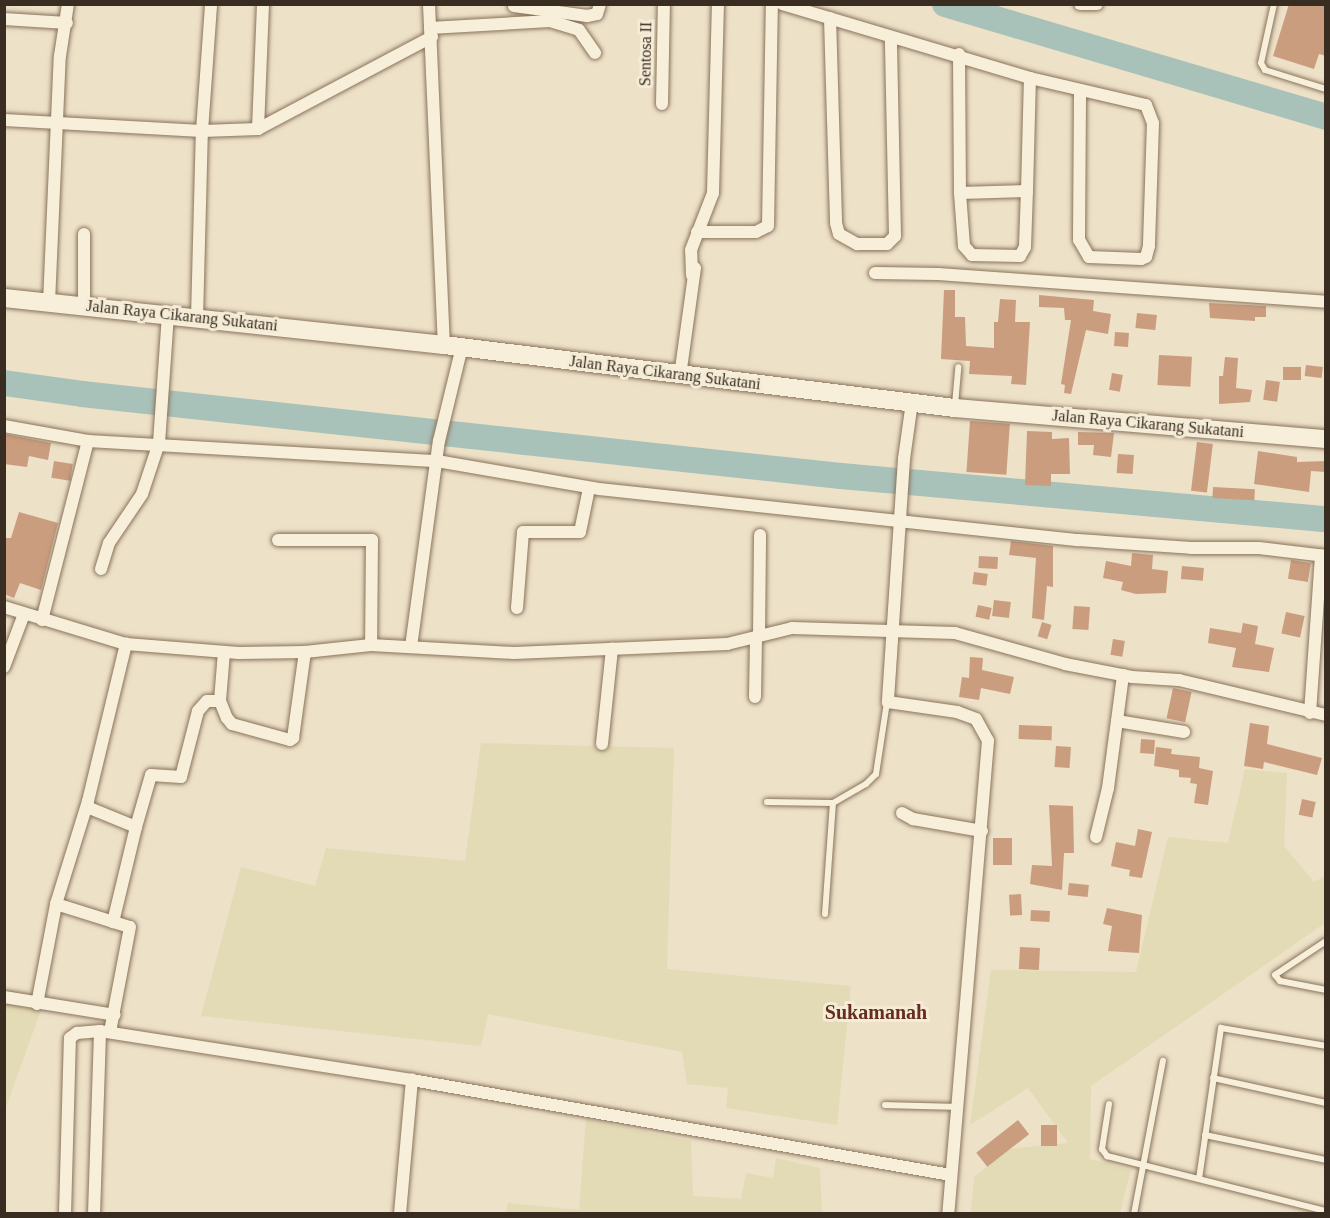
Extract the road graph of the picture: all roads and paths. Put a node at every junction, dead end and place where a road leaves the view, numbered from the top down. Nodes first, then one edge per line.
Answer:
1 (68, 4) edge
2 (212, 4) edge
3 (263, 4) edge
4 (429, 4) edge
5 (600, 4) edge
6 (664, 4) edge
7 (718, 4) edge
8 (772, 4) edge
9 (782, 4) edge
10 (1080, 4) edge
11 (1097, 4) edge
12 (1274, 4) edge
13 (514, 6) dead end
14 (830, 18) junction
15 (4, 19) edge
16 (67, 23) junction
17 (431, 33) junction
18 (891, 37) junction
19 (595, 53) dead end
20 (960, 54) junction
21 (1030, 78) junction
22 (1326, 89) edge
23 (1080, 90) junction
24 (662, 104) dead end
25 (4, 120) edge
26 (56, 125) junction
27 (258, 129) junction
28 (202, 131) junction
29 (1027, 191) junction
30 (960, 193) junction
31 (84, 234) dead end
32 (696, 238) junction
33 (875, 273) dead end
34 (4, 298) edge
35 (1326, 302) edge
36 (49, 303) junction
37 (84, 306) junction
38 (168, 315) junction
39 (197, 318) junction
40 (453, 346) junction
41 (958, 367) dead end
42 (680, 376) junction
43 (912, 402) junction
44 (955, 408) junction
45 (4, 426) edge
46 (1326, 439) edge
47 (87, 441) junction
48 (159, 443) junction
49 (437, 461) junction
50 (589, 488) junction
51 (900, 520) junction
52 (760, 535) dead end
53 (278, 540) dead end
54 (1323, 556) edge
55 (101, 569) dead end
56 (4, 607) edge
57 (517, 608) dead end
58 (24, 614) junction
59 (42, 620) junction
60 (892, 628) junction
61 (758, 636) junction
62 (126, 644) junction
63 (371, 645) junction
64 (411, 647) junction
65 (612, 649) junction
66 (224, 652) junction
67 (305, 652) junction
68 (4, 668) edge
69 (1123, 675) junction
70 (755, 697) dead end
71 (220, 700) junction
72 (888, 702) junction
73 (1310, 713) junction
74 (1326, 715) edge
75 (1117, 721) junction
76 (1184, 732) dead end
77 (602, 744) dead end
78 (767, 801) dead end
79 (833, 803) junction
80 (87, 807) junction
81 (902, 813) dead end
82 (136, 827) junction
83 (982, 831) junction
84 (1096, 837) dead end
85 (56, 904) junction
86 (825, 914) dead end
87 (113, 922) junction
88 (1326, 941) edge
89 (1326, 990) edge
90 (4, 997) edge
91 (37, 1004) junction
92 (115, 1015) junction
93 (105, 1032) junction
94 (1326, 1046) edge
95 (1163, 1061) dead end
96 (1213, 1078) junction
97 (412, 1080) junction
98 (1326, 1103) edge
99 (885, 1104) dead end
100 (1109, 1104) dead end
101 (958, 1107) junction
102 (1205, 1135) junction
103 (1326, 1160) edge
104 (1143, 1165) junction
105 (951, 1174) junction
106 (1199, 1179) junction
107 (401, 1185) junction
108 (1326, 1211) edge
109 (65, 1214) edge
110 (94, 1214) edge
111 (392, 1214) edge
112 (400, 1214) edge
113 (948, 1214) edge
114 (1134, 1214) edge

1 - 16 street
2 - 28 street
3 - 27 street
4 - 17 street
5 - 13 street
6 - 24 street, Sentosa II
7 - 32 street
8 - 32 street
9 - 14 street
10 - 11 street
12 - 22 lane
14 - 18 street
14 - 18 street
15 - 16 street
16 - 26 street
17 - 19 street
17 - 27 street
17 - 40 street
18 - 20 street
20 - 21 street
20 - 30 street
21 - 23 street
21 - 29 street
23 - 23 street
25 - 26 street
26 - 28 street
26 - 36 street
27 - 28 street
28 - 39 street
29 - 30 street
29 - 30 street
31 - 37 street
32 - 42 street
33 - 35 street
34 - 36 main road, Jalan Raya Cikarang Sukatani
36 - 37 main road, Jalan Raya Cikarang Sukatani
37 - 38 main road, Jalan Raya Cikarang Sukatani
38 - 39 main road, Jalan Raya Cikarang Sukatani
38 - 48 street
39 - 40 main road, Jalan Raya Cikarang Sukatani
40 - 42 main road, Jalan Raya Cikarang Sukatani
40 - 49 street
41 - 44 lane
42 - 43 main road, Jalan Raya Cikarang Sukatani
43 - 44 main road, Jalan Raya Cikarang Sukatani
43 - 51 street
44 - 46 main road, Jalan Raya Cikarang Sukatani
45 - 47 street
47 - 48 street
47 - 59 street
48 - 49 street
48 - 55 street
49 - 50 street
49 - 64 street
50 - 51 street
50 - 57 street
51 - 54 street
51 - 60 street
52 - 61 street
53 - 63 street
54 - 73 street
56 - 58 street
58 - 59 street
58 - 68 street
59 - 62 street
60 - 61 street
60 - 69 street
60 - 72 street
61 - 65 street
61 - 70 street
62 - 66 street
62 - 80 street
63 - 64 street
63 - 67 street
64 - 65 street
65 - 77 street
66 - 67 street
66 - 71 street
67 - 71 street
69 - 73 street
69 - 75 street
71 - 82 street
72 - 79 lane
72 - 83 street
73 - 74 street
75 - 76 street
75 - 84 street
78 - 79 lane
79 - 86 lane
80 - 82 street
80 - 85 street
81 - 83 street
82 - 87 street
83 - 101 street
85 - 87 street
85 - 91 street
87 - 92 street
88 - 89 lane
90 - 91 street
91 - 92 street
92 - 93 street
93 - 97 street
93 - 109 street
93 - 110 street
94 - 96 lane
95 - 104 lane
96 - 98 lane
96 - 102 lane
97 - 105 street
97 - 107 street
99 - 101 lane
100 - 104 lane
101 - 105 street
102 - 103 lane
102 - 106 lane
104 - 106 lane
104 - 114 lane
105 - 113 street
106 - 108 lane
107 - 111 street
107 - 112 street

